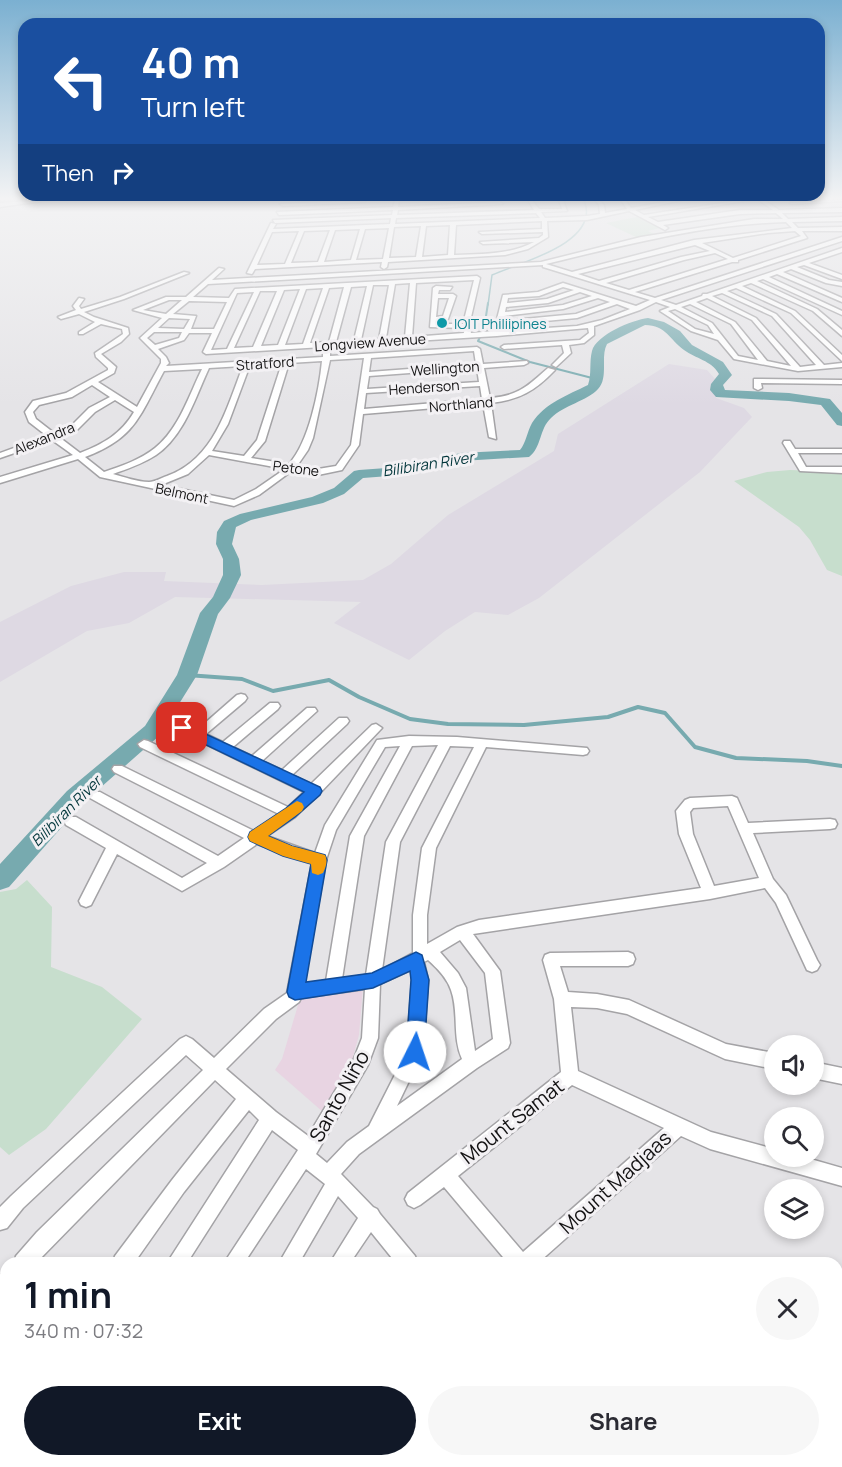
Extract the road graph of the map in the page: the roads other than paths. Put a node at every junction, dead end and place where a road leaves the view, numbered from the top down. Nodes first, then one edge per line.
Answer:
1 (221, 268) dead end
2 (251, 268) edge
3 (384, 268) edge
4 (461, 268) edge
5 (555, 268) edge
6 (591, 268) edge
7 (648, 268) edge
8 (702, 268) edge
9 (750, 268) edge
10 (787, 268) edge
11 (795, 268) edge
12 (819, 268) edge
13 (746, 270) junction
14 (777, 272) junction
15 (186, 273) dead end
16 (383, 273) junction
17 (572, 274) junction
18 (763, 276) junction
19 (842, 277) edge
20 (247, 280) junction
21 (750, 280) junction
22 (205, 282) junction
23 (414, 282) junction
24 (381, 283) junction
25 (392, 283) junction
26 (599, 283) junction
27 (370, 284) junction
28 (842, 284) edge
29 (348, 285) junction
30 (735, 285) junction
31 (327, 286) junction
32 (475, 286) junction
33 (304, 287) junction
34 (282, 289) junction
35 (258, 290) junction
36 (581, 290) junction
37 (720, 290) junction
38 (629, 292) junction
39 (826, 292) junction
40 (842, 293) edge
41 (705, 295) junction
42 (435, 296) junction
43 (599, 296) junction
44 (188, 298) junction
45 (81, 299) dead end
46 (232, 300) junction
47 (654, 300) junction
48 (689, 300) junction
49 (842, 300) edge
50 (616, 302) junction
51 (503, 305) junction
52 (674, 306) junction
53 (638, 309) junction
54 (80, 312) junction
55 (842, 313) edge
56 (501, 314) junction
57 (168, 316) junction
58 (61, 317) dead end
59 (433, 319) junction
60 (101, 321) junction
61 (500, 323) junction
62 (591, 325) junction
63 (466, 326) junction
64 (151, 330) junction
65 (187, 331) junction
66 (217, 331) junction
67 (81, 333) dead end
68 (497, 334) junction
69 (842, 334) edge
70 (468, 335) junction
71 (143, 338) junction
72 (720, 338) junction
73 (408, 339) junction
74 (119, 341) junction
75 (382, 341) junction
76 (357, 343) junction
77 (565, 343) junction
78 (329, 344) junction
79 (306, 346) junction
80 (281, 347) junction
81 (504, 347) dead end
82 (153, 348) junction
83 (256, 349) junction
84 (230, 350) junction
85 (368, 356) junction
86 (327, 358) junction
87 (286, 362) junction
88 (524, 363) dead end
89 (247, 364) junction
90 (765, 364) junction
91 (841, 365) edge
92 (481, 366) junction
93 (206, 367) junction
94 (822, 367) junction
95 (161, 369) junction
96 (798, 369) junction
97 (365, 374) junction
98 (93, 382) junction
99 (842, 382) edge
100 (484, 384) junction
101 (758, 388) dead end
102 (364, 391) junction
103 (116, 397) junction
104 (487, 402) junction
105 (137, 411) junction
106 (361, 412) junction
107 (54, 437) junction
108 (493, 437) dead end
109 (787, 442) dead end
110 (793, 451) junction
111 (842, 451) edge
112 (206, 452) junction
113 (0, 456) edge
114 (78, 456) junction
115 (245, 460) junction
116 (291, 468) junction
117 (842, 470) edge
118 (103, 475) junction
119 (0, 480) edge
120 (149, 486) junction
121 (241, 698) dead end
122 (274, 706) dead end
123 (311, 711) dead end
124 (166, 720) dead end
125 (343, 721) dead end
126 (376, 728) dead end
127 (198, 735) junction
128 (409, 740) junction
129 (446, 742) junction
130 (482, 743) junction
131 (144, 744) dead end
132 (224, 748) junction
133 (583, 751) dead end
134 (253, 762) junction
135 (118, 769) dead end
136 (283, 776) junction
137 (314, 791) junction
138 (95, 795) dead end
139 (290, 813) junction
140 (71, 821) dead end
141 (830, 824) dead end
142 (744, 828) junction
143 (255, 837) junction
144 (114, 846) junction
145 (320, 860) junction
146 (219, 863) junction
147 (768, 882) junction
148 (710, 893) junction
149 (86, 901) dead end
150 (462, 931) junction
151 (422, 956) junction
152 (628, 959) dead end
153 (812, 965) dead end
154 (373, 980) junction
155 (333, 986) junction
156 (295, 992) junction
157 (562, 999) junction
158 (764, 1059) edge
159 (471, 1062) junction
160 (214, 1070) junction
161 (824, 1072) edge
162 (570, 1076) junction
163 (842, 1076) edge
164 (248, 1098) junction
165 (270, 1118) junction
166 (679, 1126) junction
167 (374, 1132) junction
168 (307, 1152) junction
169 (445, 1173) junction
170 (842, 1177) edge
171 (333, 1178) junction
172 (414, 1199) dead end
173 (370, 1215) junction
174 (0, 1221) edge
175 (28, 1257) edge
176 (126, 1257) edge
177 (180, 1257) edge
178 (237, 1257) edge
179 (291, 1257) edge
180 (344, 1257) edge
181 (403, 1257) edge
182 (517, 1257) edge
183 (529, 1257) edge

1 - 22 street
2 - 20 street
3 - 16 street
4 - 16 street
5 - 17 street
6 - 17 street
7 - 26 street
8 - 38 street
9 - 13 street, Longview Avenue
10 - 14 street
11 - 28 street
12 - 19 street
13 - 18 street
13 - 47 street, Longview Avenue
14 - 18 street
14 - 39 street
15 - 54 street
16 - 20 street
16 - 24 street
17 - 26 street
18 - 21 street
18 - 55 street
20 - 22 street
21 - 30 street
21 - 69 street
22 - 44 street
23 - 25 street
23 - 32 street
23 - 73 street
24 - 25 street
24 - 27 street
25 - 75 street
26 - 38 street
27 - 29 street
27 - 76 street
29 - 31 street
29 - 78 street, Belmont
30 - 37 street
30 - 91 street
31 - 33 street
31 - 79 street
32 - 42 street
32 - 63 street
33 - 34 street
33 - 80 street
34 - 35 street
34 - 83 street
35 - 46 street
35 - 84 street
36 - 43 street
36 - 51 street
36 - 51 street
37 - 41 street
37 - 94 street
38 - 47 street
39 - 40 street
39 - 49 street
41 - 48 street
41 - 96 street
42 - 59 street
42 - 59 street
43 - 50 street
43 - 56 street
44 - 46 street
44 - 57 street
44 - 57 street
45 - 54 street
46 - 66 street
47 - 52 street
47 - 53 street, Longview Avenue
48 - 52 street
48 - 90 street
50 - 53 street
50 - 61 street
51 - 56 street
52 - 72 street
52 - 72 street
53 - 62 street, Longview Avenue
54 - 58 street
54 - 60 street
56 - 61 street
57 - 64 street
57 - 65 street
59 - 63 street
60 - 67 street
60 - 74 street
61 - 68 street
62 - 68 street, Longview Avenue
62 - 77 street
63 - 70 street
64 - 65 street
64 - 71 street
65 - 66 street
65 - 82 street
66 - 84 street, Longview Avenue
68 - 70 street, Longview Avenue
70 - 73 street, Longview Avenue
71 - 74 street
71 - 82 street
72 - 90 street
73 - 75 street, Longview Avenue
74 - 98 street
75 - 76 street, Longview Avenue
76 - 78 street, Longview Avenue
77 - 81 street
77 - 104 street, Northland
78 - 79 street, Longview Avenue
78 - 86 street, Belmont
79 - 80 street, Longview Avenue
80 - 83 street, Longview Avenue
82 - 95 street
83 - 84 street, Longview Avenue
85 - 86 street, Stratford
85 - 92 street, Stratford
85 - 97 street, Petone
86 - 87 street, Stratford
86 - 116 street, Belmont
87 - 89 street, Stratford
87 - 115 street
88 - 92 street, Wellington
89 - 93 street, Stratford
89 - 112 street
90 - 96 street
91 - 94 street
92 - 97 street, Wellington
92 - 100 street
93 - 95 street, Stratford
93 - 118 street
94 - 96 street
95 - 105 street
97 - 102 street, Petone
98 - 103 street
98 - 107 street, Belmont
99 - 101 street
100 - 102 street, Henderson
100 - 104 street
102 - 106 street, Petone
103 - 105 street
103 - 107 street, Alexandra
104 - 106 street, Northland
104 - 108 street
105 - 114 street
106 - 116 street, Petone
107 - 113 street, Alexandra
107 - 114 street, Belmont
109 - 110 street
110 - 111 street
110 - 117 street
112 - 115 street, Petone
112 - 120 street
114 - 118 street, Belmont
114 - 119 street
115 - 116 street, Petone
116 - 120 street, Belmont
118 - 120 street, Belmont
121 - 127 street
122 - 132 street
123 - 134 street
124 - 127 street
125 - 136 street
126 - 137 street
127 - 132 street
128 - 129 street
128 - 145 street
128 - 155 street
129 - 130 street
129 - 154 street, Santo Niño
130 - 133 street
130 - 151 street
131 - 139 street
132 - 134 street
134 - 136 street
135 - 143 street
136 - 137 street
137 - 139 street
138 - 146 street
139 - 143 street
140 - 144 street
141 - 142 street
142 - 147 street
142 - 148 street
143 - 145 street
143 - 146 street
144 - 146 street
144 - 149 street
145 - 156 street
147 - 148 street
147 - 153 street
148 - 150 street
150 - 151 street
150 - 159 street
151 - 154 street
151 - 159 street
151 - 167 street
152 - 157 street, Mount Samat
154 - 155 street
154 - 168 street, Santo Niño
155 - 156 street
156 - 160 street
157 - 158 street
157 - 162 street, Mount Samat
159 - 167 street
160 - 164 street
160 - 174 street
160 - 175 street
161 - 163 street
162 - 166 street
162 - 169 street, Mount Samat
164 - 165 street
164 - 176 street
165 - 168 street
165 - 177 street
166 - 170 street
166 - 183 street, Mount Madjaas
167 - 171 street
168 - 171 street
168 - 178 street, Santo Niño
169 - 172 street, Mount Samat
169 - 182 street
171 - 173 street
171 - 179 street
173 - 180 street
173 - 181 street

